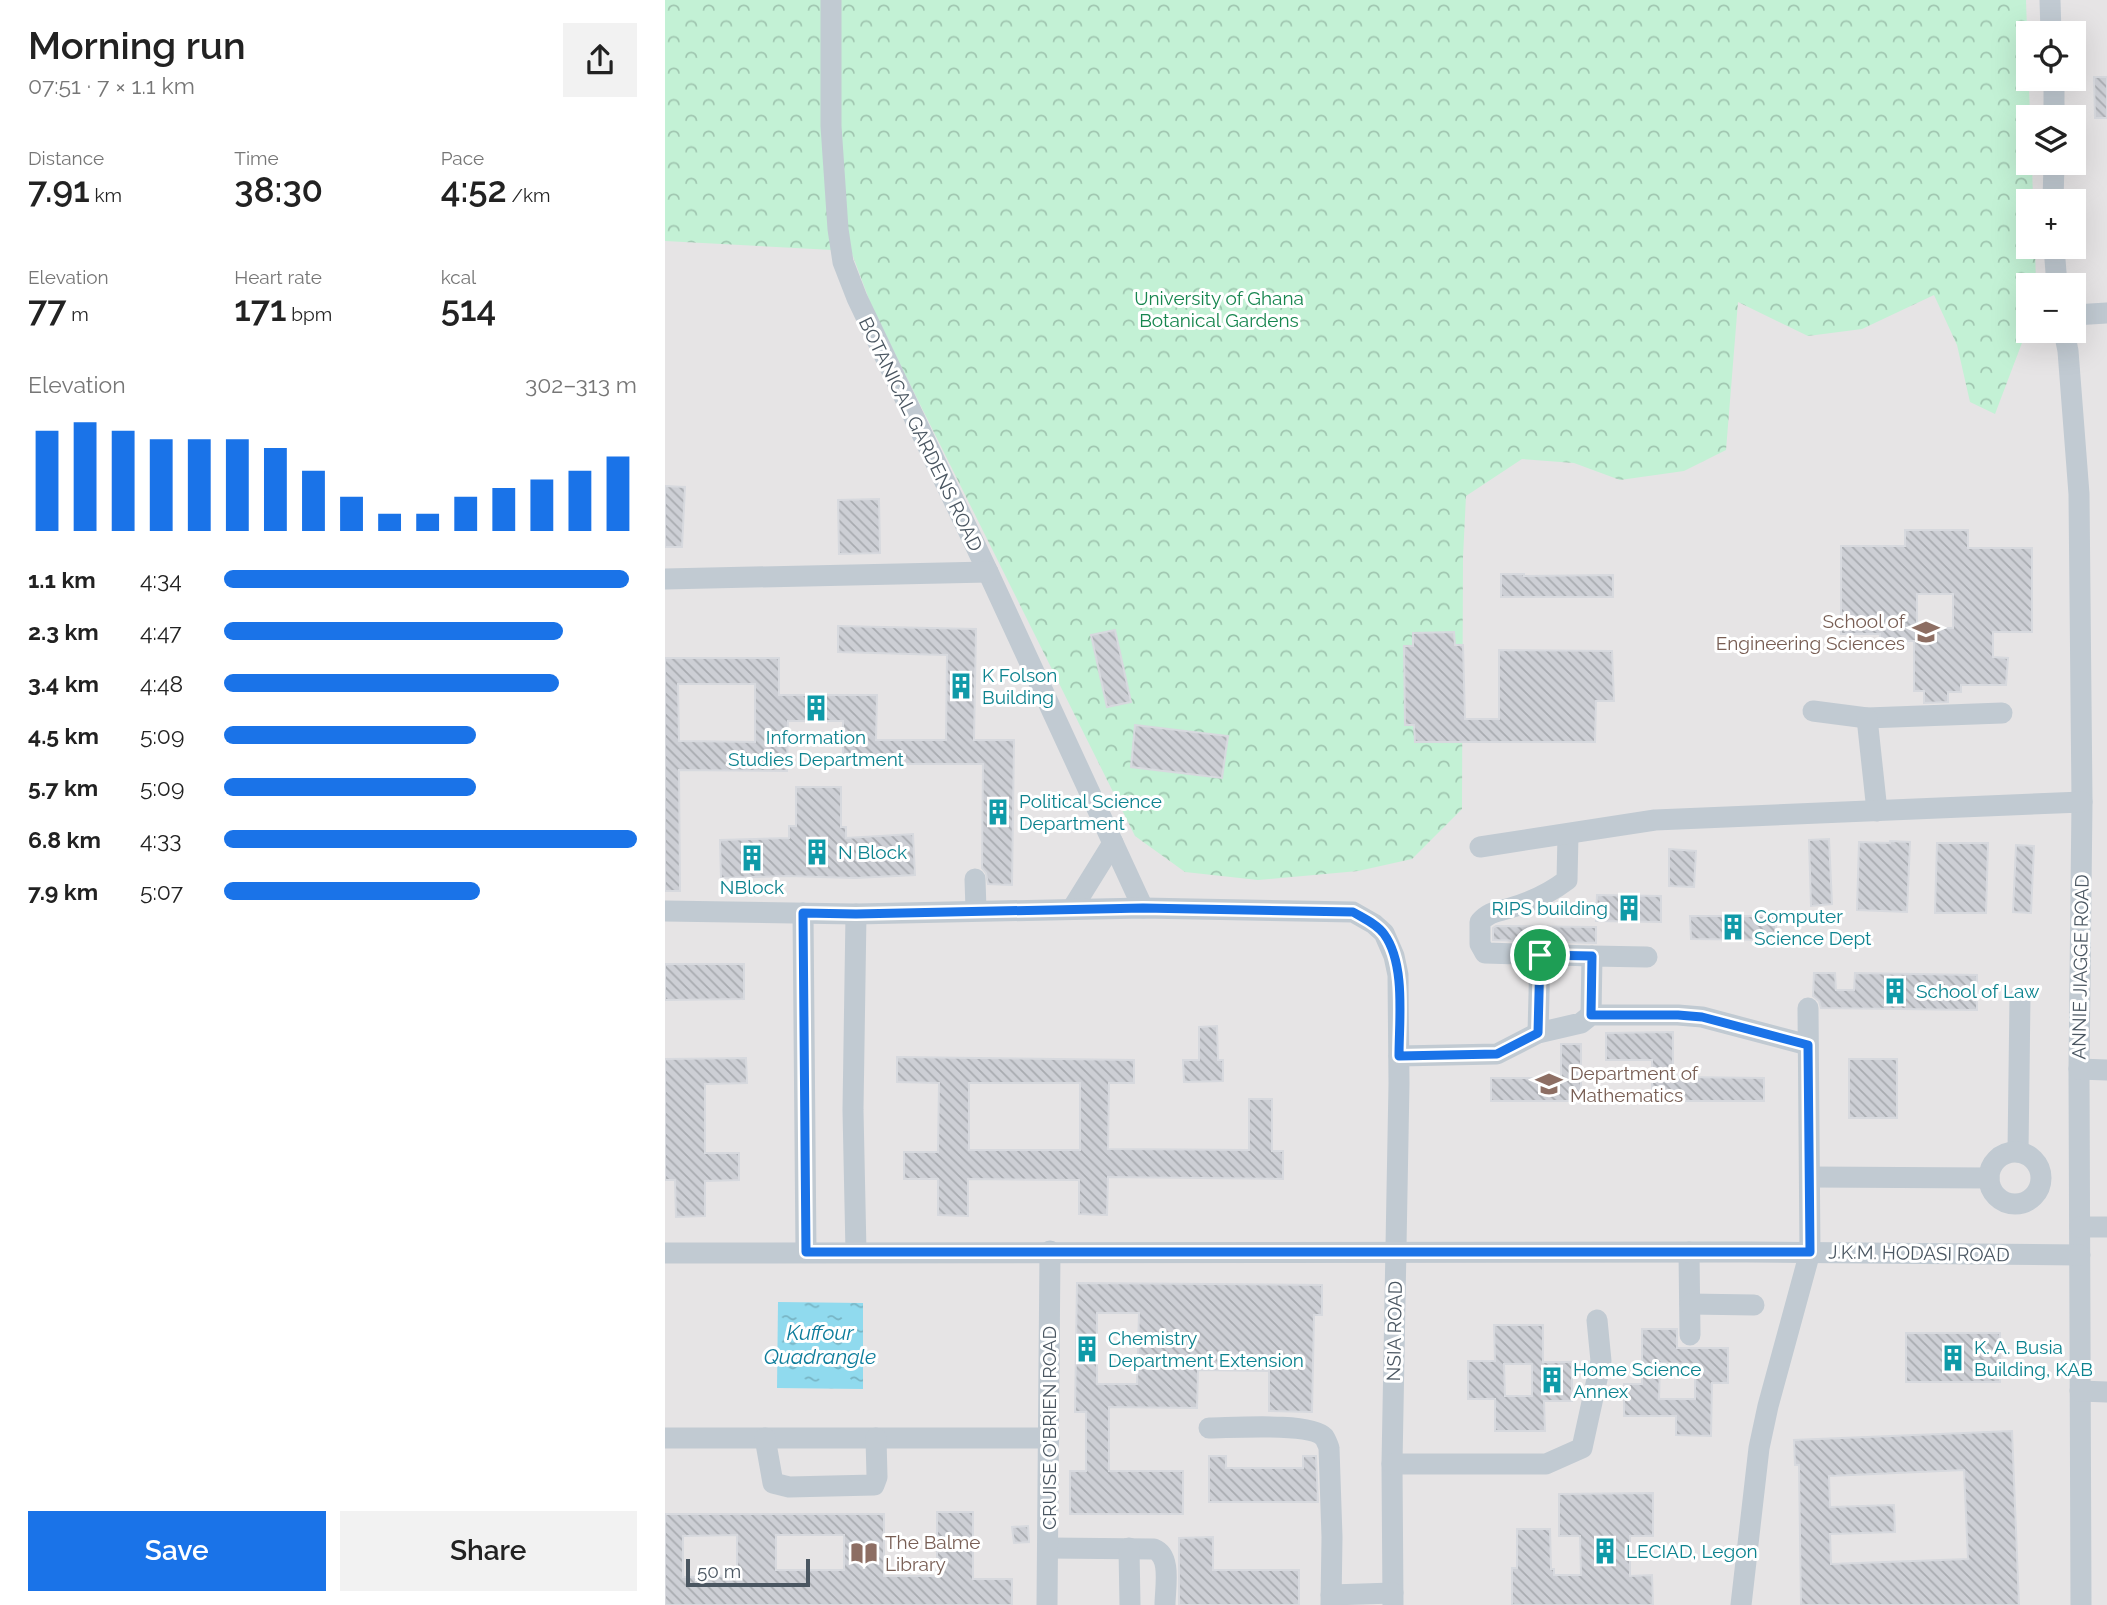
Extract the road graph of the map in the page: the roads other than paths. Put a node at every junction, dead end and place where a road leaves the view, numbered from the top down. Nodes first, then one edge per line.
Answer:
1 (831, 0) edge
2 (2050, 0) edge
3 (2051, 21) edge
4 (2107, 313) edge
5 (2086, 314) edge
6 (2066, 343) edge
7 (988, 572) junction
8 (665, 579) edge
9 (1813, 712) dead end
10 (2002, 713) dead end
11 (1867, 718) junction
12 (2082, 802) junction
13 (1877, 811) junction
14 (1568, 835) junction
15 (1112, 843) junction
16 (1480, 847) dead end
17 (975, 878) dead end
18 (1143, 908) junction
19 (1072, 909) junction
20 (977, 910) junction
21 (665, 911) edge
22 (803, 913) junction
23 (856, 914) junction
24 (1540, 955) junction
25 (1592, 956) junction
26 (1647, 957) dead end
27 (2020, 997) dead end
28 (1808, 1008) dead end
29 (1591, 1015) junction
30 (1538, 1033) junction
31 (1808, 1045) junction
32 (1399, 1056) junction
33 (2080, 1069) junction
34 (2107, 1070) edge
35 (2018, 1152) junction
36 (1811, 1177) junction
37 (1989, 1178) junction
38 (2041, 1178) junction
39 (2080, 1178) junction
40 (2080, 1227) junction
41 (2107, 1227) edge
42 (1050, 1251) junction
43 (806, 1252) junction
44 (856, 1252) junction
45 (1689, 1252) junction
46 (1810, 1252) junction
47 (665, 1253) edge
48 (1395, 1253) junction
49 (2080, 1255) junction
50 (1690, 1304) junction
51 (1755, 1304) dead end
52 (1597, 1320) dead end
53 (1690, 1335) dead end
54 (2080, 1391) junction
55 (2107, 1392) edge
56 (1209, 1428) dead end
57 (665, 1438) edge
58 (765, 1438) junction
59 (876, 1438) junction
60 (1049, 1438) junction
61 (1392, 1464) junction
62 (1048, 1548) junction
63 (1129, 1548) junction
64 (1393, 1599) edge
65 (1331, 1600) edge
66 (1047, 1605) edge
67 (1130, 1605) edge
68 (1165, 1605) edge
69 (1741, 1605) edge
70 (2081, 1605) edge

1 - 7 street, BOTANICAL GARDENS ROAD
2 - 3 street
4 - 5 street
6 - 12 street, ANNIE JIAGGE ROAD
7 - 8 street
7 - 15 street, BOTANICAL GARDENS ROAD
9 - 11 street
10 - 11 street
11 - 13 street
12 - 13 street
12 - 33 street, ANNIE JIAGGE ROAD
13 - 14 street
14 - 16 street
14 - 24 street
15 - 18 street, BOTANICAL GARDENS ROAD
15 - 19 street
17 - 20 street
18 - 19 street
18 - 32 street, NSIA ROAD
19 - 20 street
20 - 23 street
21 - 22 street
22 - 23 street
22 - 43 street
23 - 44 street
24 - 25 street
24 - 30 street
25 - 26 street
25 - 29 street
27 - 35 street
28 - 31 street
29 - 30 street
29 - 31 street
30 - 32 street
31 - 36 street
32 - 48 street, NSIA ROAD
33 - 34 street
33 - 39 street, ANNIE JIAGGE ROAD
35 - 37 street
35 - 38 street
36 - 37 street
36 - 46 street
37 - 38 street
38 - 39 street
39 - 40 street, ANNIE JIAGGE ROAD
40 - 41 street
40 - 49 street, ANNIE JIAGGE ROAD
42 - 44 street, J.K.M. HODASI ROAD
42 - 48 street, J.K.M. HODASI ROAD
42 - 60 street, CRUISE O'BRIEN ROAD
43 - 44 street, J.K.M. HODASI ROAD
43 - 47 street, J.K.M. HODASI ROAD
45 - 46 street, J.K.M. HODASI ROAD
45 - 48 street, J.K.M. HODASI ROAD
45 - 50 street
46 - 49 street, J.K.M. HODASI ROAD
46 - 69 street
48 - 61 street, NSIA ROAD
49 - 54 street, ANNIE JIAGGE ROAD
50 - 51 street
50 - 53 street
52 - 61 street
54 - 55 street
54 - 70 street, ANNIE JIAGGE ROAD
56 - 65 street
57 - 58 street
58 - 59 street
58 - 59 street
59 - 60 street
60 - 62 street, CRUISE O'BRIEN ROAD
61 - 64 street, NSIA ROAD
62 - 63 street
62 - 66 street, CRUISE O'BRIEN ROAD
63 - 67 street
63 - 68 street
64 - 65 street

